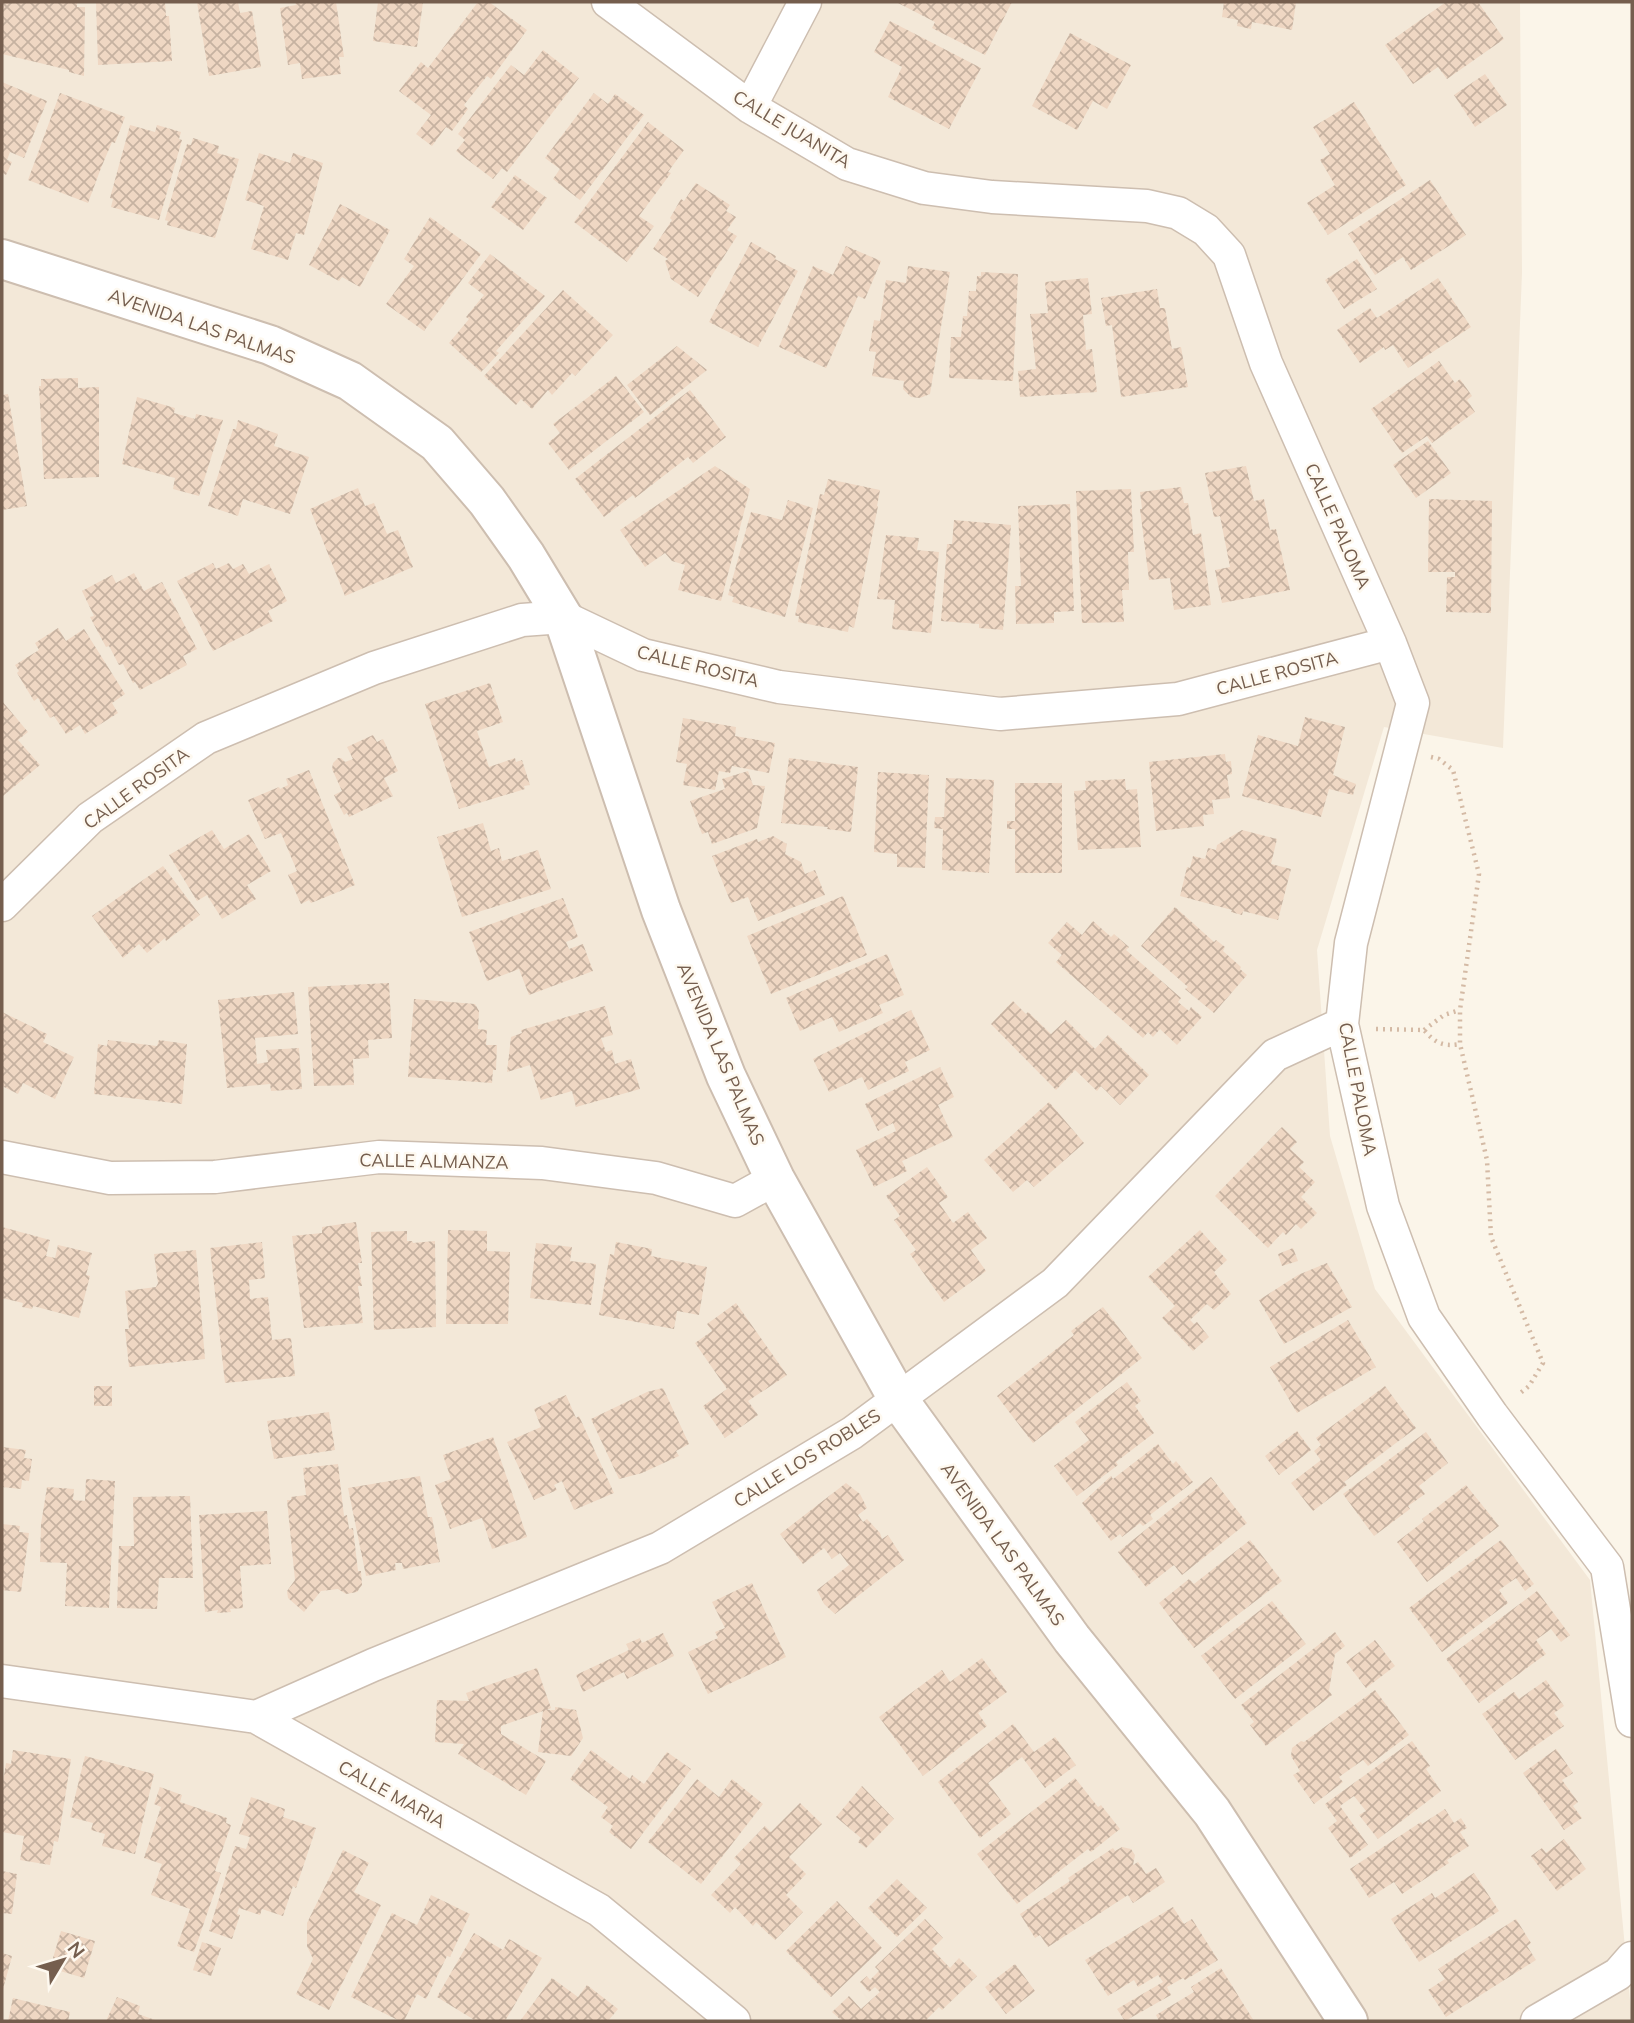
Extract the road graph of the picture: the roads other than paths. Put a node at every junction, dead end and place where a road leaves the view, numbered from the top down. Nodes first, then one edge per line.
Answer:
1 (608, 2) edge
2 (805, 2) edge
3 (750, 107) junction
4 (1206, 230) joint
5 (4, 265) edge
6 (563, 617) junction
7 (1390, 643) junction
8 (2, 905) edge
9 (1342, 1024) junction
10 (2, 1157) edge
11 (775, 1179) junction
12 (898, 1399) junction
13 (2, 1681) edge
14 (256, 1717) junction
15 (1632, 1720) edge
16 (1632, 1958) edge
17 (734, 2021) edge
18 (1348, 2021) edge
19 (1537, 2021) edge

1 - 3 street, CALLE JUANITA
2 - 3 street
3 - 4 street, CALLE JUANITA
4 - 7 street, CALLE PALOMA
5 - 6 street, AVENIDA LAS PALMAS
6 - 7 street, CALLE ROSITA
6 - 8 street, CALLE ROSITA
6 - 11 street, AVENIDA LAS PALMAS
7 - 9 street, CALLE PALOMA
9 - 12 street, CALLE LOS ROBLES
9 - 15 street, CALLE PALOMA
10 - 11 street, CALLE ALMANZA
11 - 12 street, AVENIDA LAS PALMAS
12 - 14 street, CALLE LOS ROBLES
12 - 18 street, AVENIDA LAS PALMAS
13 - 14 street, CALLE MARIA
14 - 17 street, CALLE MARIA
16 - 19 street

